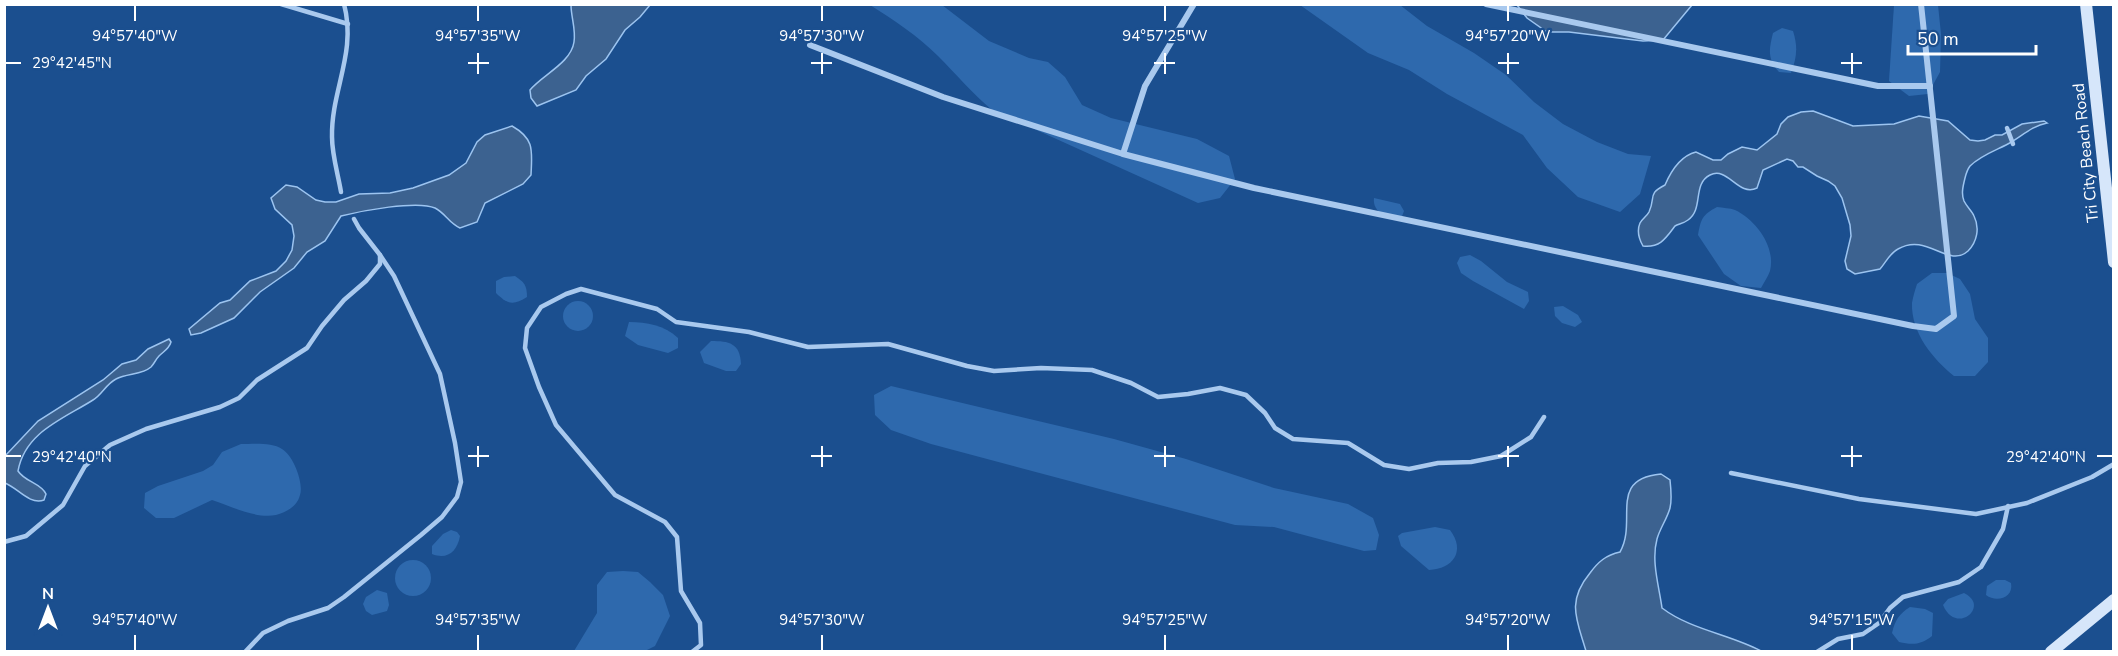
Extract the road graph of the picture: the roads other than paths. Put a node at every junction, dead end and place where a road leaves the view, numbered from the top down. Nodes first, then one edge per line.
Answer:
1 (281, 4) edge
2 (344, 4) edge
3 (1194, 4) edge
4 (1486, 4) edge
5 (1921, 4) edge
6 (2086, 4) edge
7 (348, 24) junction
8 (810, 45) dead end
9 (1930, 86) junction
10 (2007, 128) dead end
11 (2013, 144) dead end
12 (1123, 154) junction
13 (341, 192) dead end
14 (354, 219) dead end
15 (380, 255) junction
16 (2114, 262) edge
17 (1544, 417) dead end
18 (2114, 464) edge
19 (1731, 473) dead end
20 (2008, 506) junction
21 (4, 542) edge
22 (2114, 600) edge
23 (245, 651) edge
24 (692, 651) edge
25 (1817, 651) edge
26 (2051, 651) edge

1 - 7 lane
2 - 7 lane
3 - 12 street
4 - 9 street
5 - 9 street
6 - 16 street, Tri City Beach Road
7 - 13 lane
8 - 12 street
9 - 12 street
10 - 11 lane
14 - 15 lane
15 - 21 lane
15 - 23 lane
17 - 24 lane
18 - 20 lane
19 - 20 lane
20 - 25 lane
22 - 26 street

